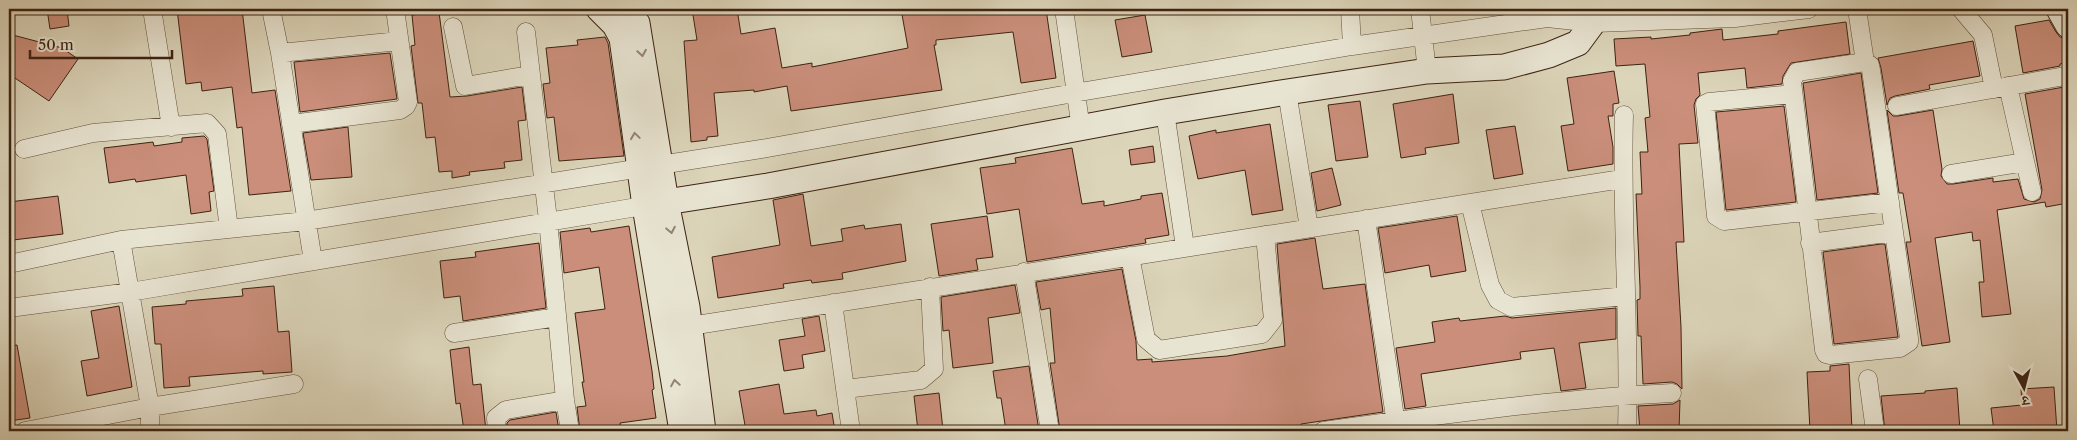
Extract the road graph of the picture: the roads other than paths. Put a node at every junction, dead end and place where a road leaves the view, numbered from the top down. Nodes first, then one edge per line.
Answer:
1 (152, 9) edge
2 (271, 9) edge
3 (395, 9) edge
4 (599, 9) edge
5 (626, 9) edge
6 (1064, 9) edge
7 (1350, 9) edge
8 (1420, 9) edge
9 (1809, 9) edge
10 (1857, 9) edge
11 (1961, 9) edge
12 (2059, 9) edge
13 (1550, 13) edge
14 (1738, 14) edge
15 (1599, 16) edge
16 (2068, 25) edge
17 (453, 27) dead end
18 (526, 32) dead end
19 (1423, 36) junction
20 (400, 42) junction
21 (1352, 46) junction
22 (280, 53) junction
23 (1864, 62) junction
24 (1427, 71) junction
25 (530, 74) junction
26 (2065, 76) dead end
27 (2001, 87) junction
28 (1286, 92) junction
29 (1074, 93) junction
30 (1793, 94) junction
31 (1897, 106) dead end
32 (1165, 112) junction
33 (1624, 115) dead end
34 (291, 124) junction
35 (171, 127) junction
36 (1081, 129) junction
37 (24, 149) dead end
38 (2025, 162) junction
39 (650, 166) junction
40 (1951, 174) dead end
41 (1622, 178) junction
42 (544, 182) junction
43 (2032, 192) dead end
44 (1890, 202) junction
45 (1470, 203) junction
46 (655, 204) junction
47 (1806, 213) junction
48 (1366, 219) junction
49 (548, 220) junction
50 (306, 221) junction
51 (1309, 228) junction
52 (229, 229) junction
53 (1894, 232) junction
54 (1265, 235) junction
55 (121, 240) junction
56 (1810, 243) junction
57 (1186, 247) junction
58 (1130, 256) junction
59 (314, 261) junction
60 (9, 264) edge
61 (1024, 272) junction
62 (930, 287) junction
63 (130, 292) junction
64 (1626, 296) junction
65 (833, 303) junction
66 (9, 308) edge
67 (558, 317) junction
68 (690, 326) junction
69 (454, 333) dead end
70 (1868, 379) dead end
71 (294, 384) dead end
72 (845, 390) junction
73 (1672, 393) dead end
74 (1628, 395) junction
75 (565, 400) junction
76 (150, 407) junction
77 (1396, 426) edge
78 (27, 431) edge
79 (150, 431) edge
80 (497, 431) edge
81 (570, 431) edge
82 (682, 431) edge
83 (703, 431) edge
84 (851, 431) edge
85 (1050, 431) edge
86 (1323, 431) edge
87 (1627, 431) edge
88 (1874, 431) edge

1 - 35 street
2 - 22 street
3 - 20 street
39 -> 4 street
5 -> 39 street
6 - 29 street
7 - 21 street
8 - 19 street
9 - 14 street
10 - 23 street
11 - 27 street
12 - 16 street
13 - 15 street
13 - 19 street
14 - 15 street
15 - 24 street
17 - 25 street
18 - 25 street
19 - 21 street
19 - 24 street
20 - 22 street
20 - 34 street
21 - 29 street
22 - 34 street
23 - 30 street
23 - 44 street
24 - 28 street
25 - 42 street
26 - 27 street
27 - 31 street
27 - 38 street
28 - 32 street
28 - 51 street
29 - 36 street
29 - 39 street
30 - 47 street
30 - 47 street
32 - 36 street
32 - 57 street
33 - 41 street
34 - 50 street
35 - 37 street
35 - 52 street
36 - 46 street
38 - 40 street
38 - 43 street
39 - 42 street
39 - 46 street
41 - 45 street
41 - 64 street
42 - 49 street
42 - 50 street
44 - 47 street
44 - 53 street
45 - 48 street
45 - 64 street
46 - 49 street
46 -> 68 street
82 -> 46 street
47 - 56 street
48 - 51 street
48 - 77 street
49 - 59 street
49 - 67 street
50 - 52 street
50 - 59 street
51 - 54 street
52 - 55 street
53 - 56 street
53 - 56 street
54 - 57 street
54 - 58 street
55 - 60 street
55 - 63 street
57 - 58 street
58 - 61 street
59 - 63 street
61 - 62 street
61 - 85 street
62 - 65 street
62 - 72 street
63 - 66 street
63 - 76 street
64 - 74 street
65 - 68 street
65 - 72 street
67 - 69 street
67 - 75 street
68 - 83 street
70 - 88 street
71 - 76 street
72 - 84 street
73 - 74 street
74 - 77 street
74 - 87 street
75 - 80 street
75 - 81 street
76 - 78 street
76 - 79 street
77 - 86 street

